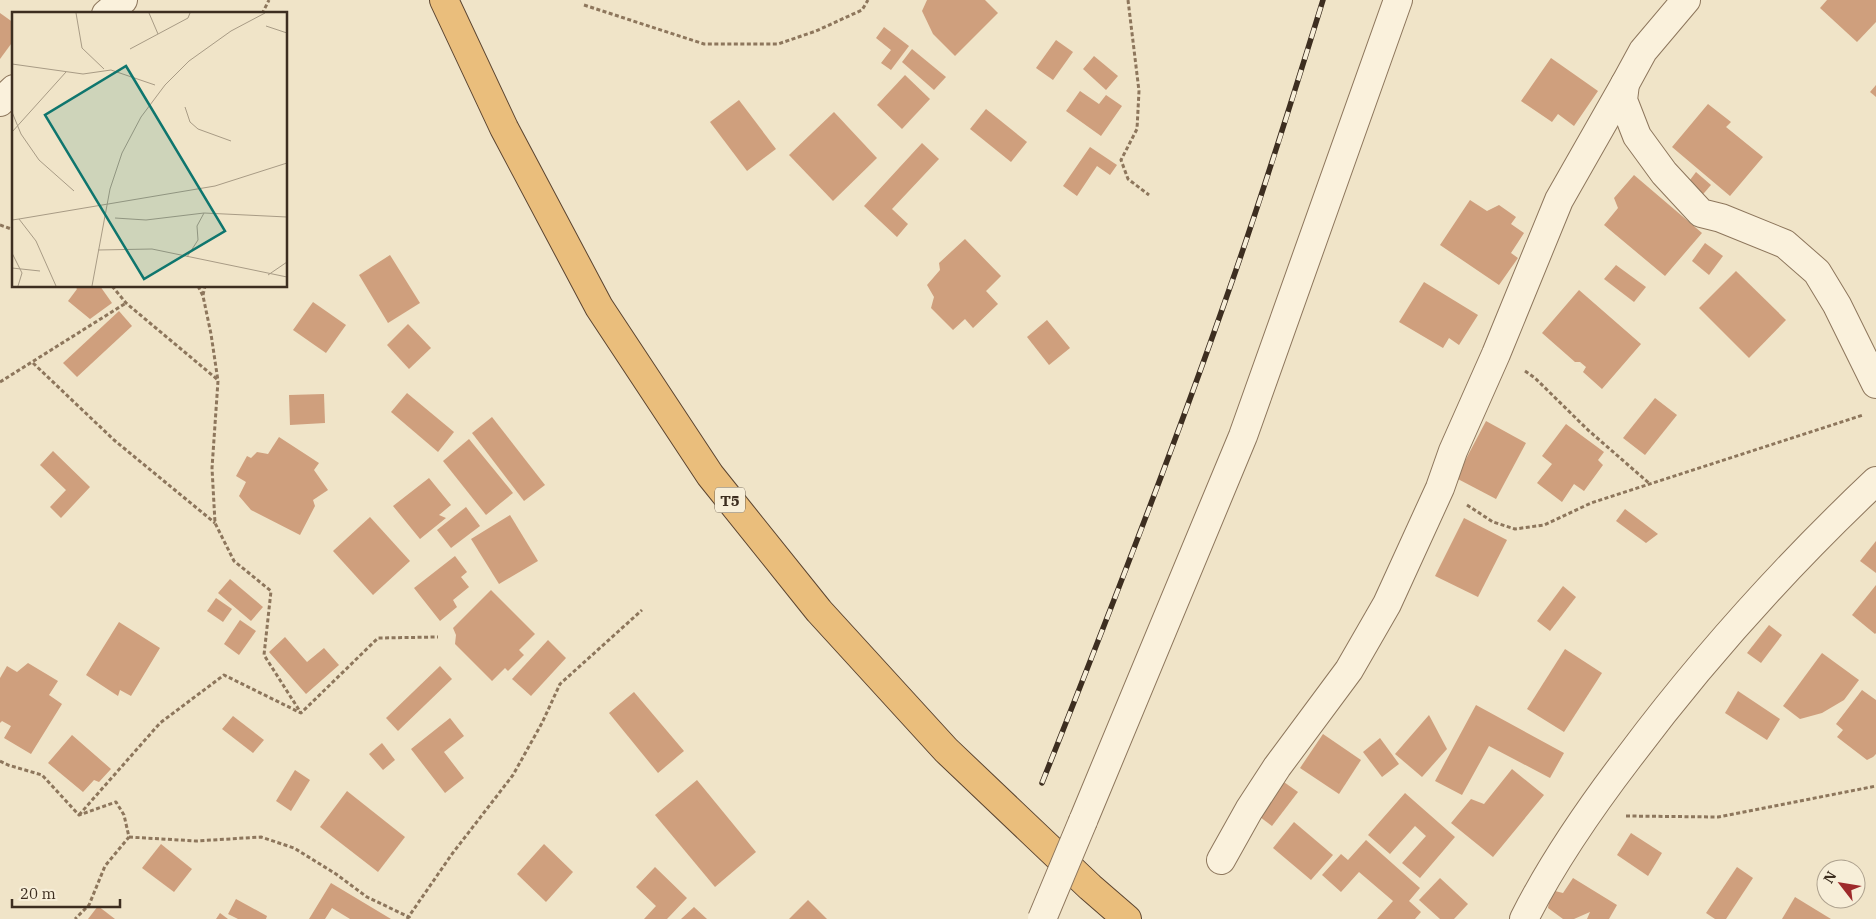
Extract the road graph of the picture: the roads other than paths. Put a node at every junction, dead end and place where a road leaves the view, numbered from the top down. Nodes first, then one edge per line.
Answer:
1 (123, 0) edge
2 (444, 0) edge
3 (1398, 0) edge
4 (1686, 0) edge
5 (108, 12) edge
6 (1624, 84) junction
7 (12, 92) edge
8 (0, 102) edge
9 (1876, 384) edge
10 (1876, 481) edge
11 (1221, 860) dead end
12 (1042, 919) edge
13 (1127, 919) edge
14 (1524, 919) edge

1 - 5 street
2 - 13 highway, T5
3 - 12 street, bridge
4 - 6 street
6 - 9 street
6 - 11 street
7 - 8 street
10 - 14 street

